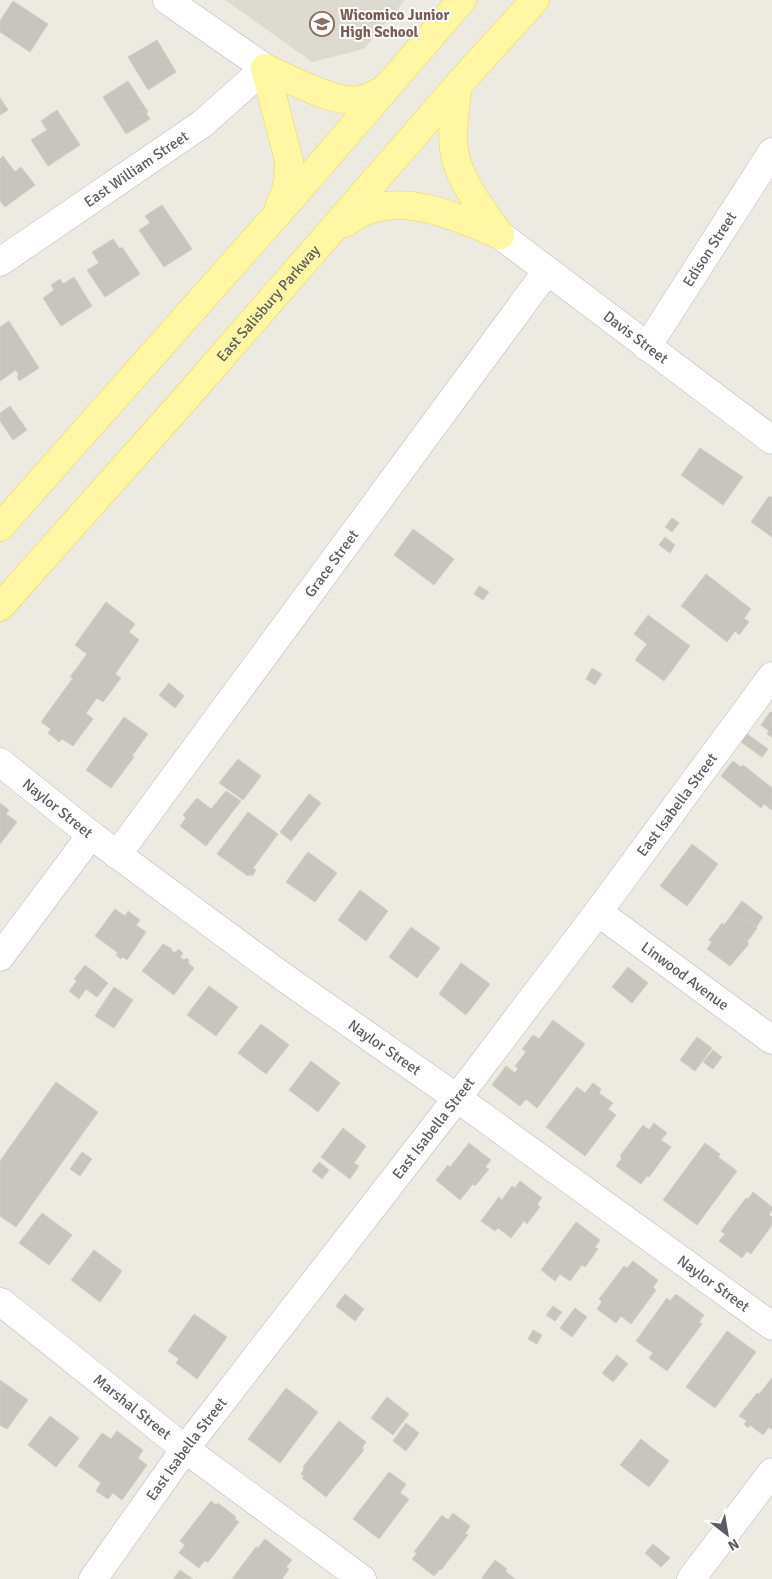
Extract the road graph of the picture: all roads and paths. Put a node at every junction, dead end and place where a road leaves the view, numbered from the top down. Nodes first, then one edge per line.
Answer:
1 (167, 0) edge
2 (462, 0) edge
3 (535, 0) edge
4 (265, 68) junction
5 (458, 84) junction
6 (384, 89) junction
7 (772, 152) edge
8 (275, 216) junction
9 (333, 230) junction
10 (500, 235) junction
11 (0, 262) edge
12 (547, 271) junction
13 (647, 347) junction
14 (772, 440) edge
15 (0, 527) edge
16 (0, 607) edge
17 (772, 676) edge
18 (0, 762) edge
19 (91, 836) junction
20 (117, 855) junction
21 (598, 912) junction
22 (0, 957) edge
23 (772, 1040) edge
24 (457, 1098) junction
25 (1, 1302) edge
26 (772, 1326) edge
27 (185, 1450) junction
28 (772, 1472) edge
29 (93, 1579) edge
30 (362, 1579) edge
31 (691, 1579) edge

1 - 4 street
2 - 6 main road
3 - 5 main road, East Salisbury Parkway
4 - 6 main road
4 - 8 main road
4 - 11 street, East William Street
5 - 9 main road, East Salisbury Parkway
5 - 10 main road
6 - 8 main road
7 - 13 street, Edison Street
8 - 15 main road
9 - 10 main road
9 - 16 main road, East Salisbury Parkway
10 - 12 street, Davis Street
12 - 13 street, Davis Street
12 - 20 street, Grace Street
13 - 14 street, Davis Street
17 - 21 street, East Isabella Street
18 - 19 street, Naylor Street
19 - 20 street, Naylor Street
19 - 22 street
20 - 24 street, Naylor Street
21 - 23 street, Linwood Avenue
21 - 24 street, East Isabella Street
24 - 26 street, Naylor Street
24 - 27 street, East Isabella Street
25 - 27 street, Marshal Street
27 - 29 street, East Isabella Street
27 - 30 street, Marshal Street
28 - 31 street

